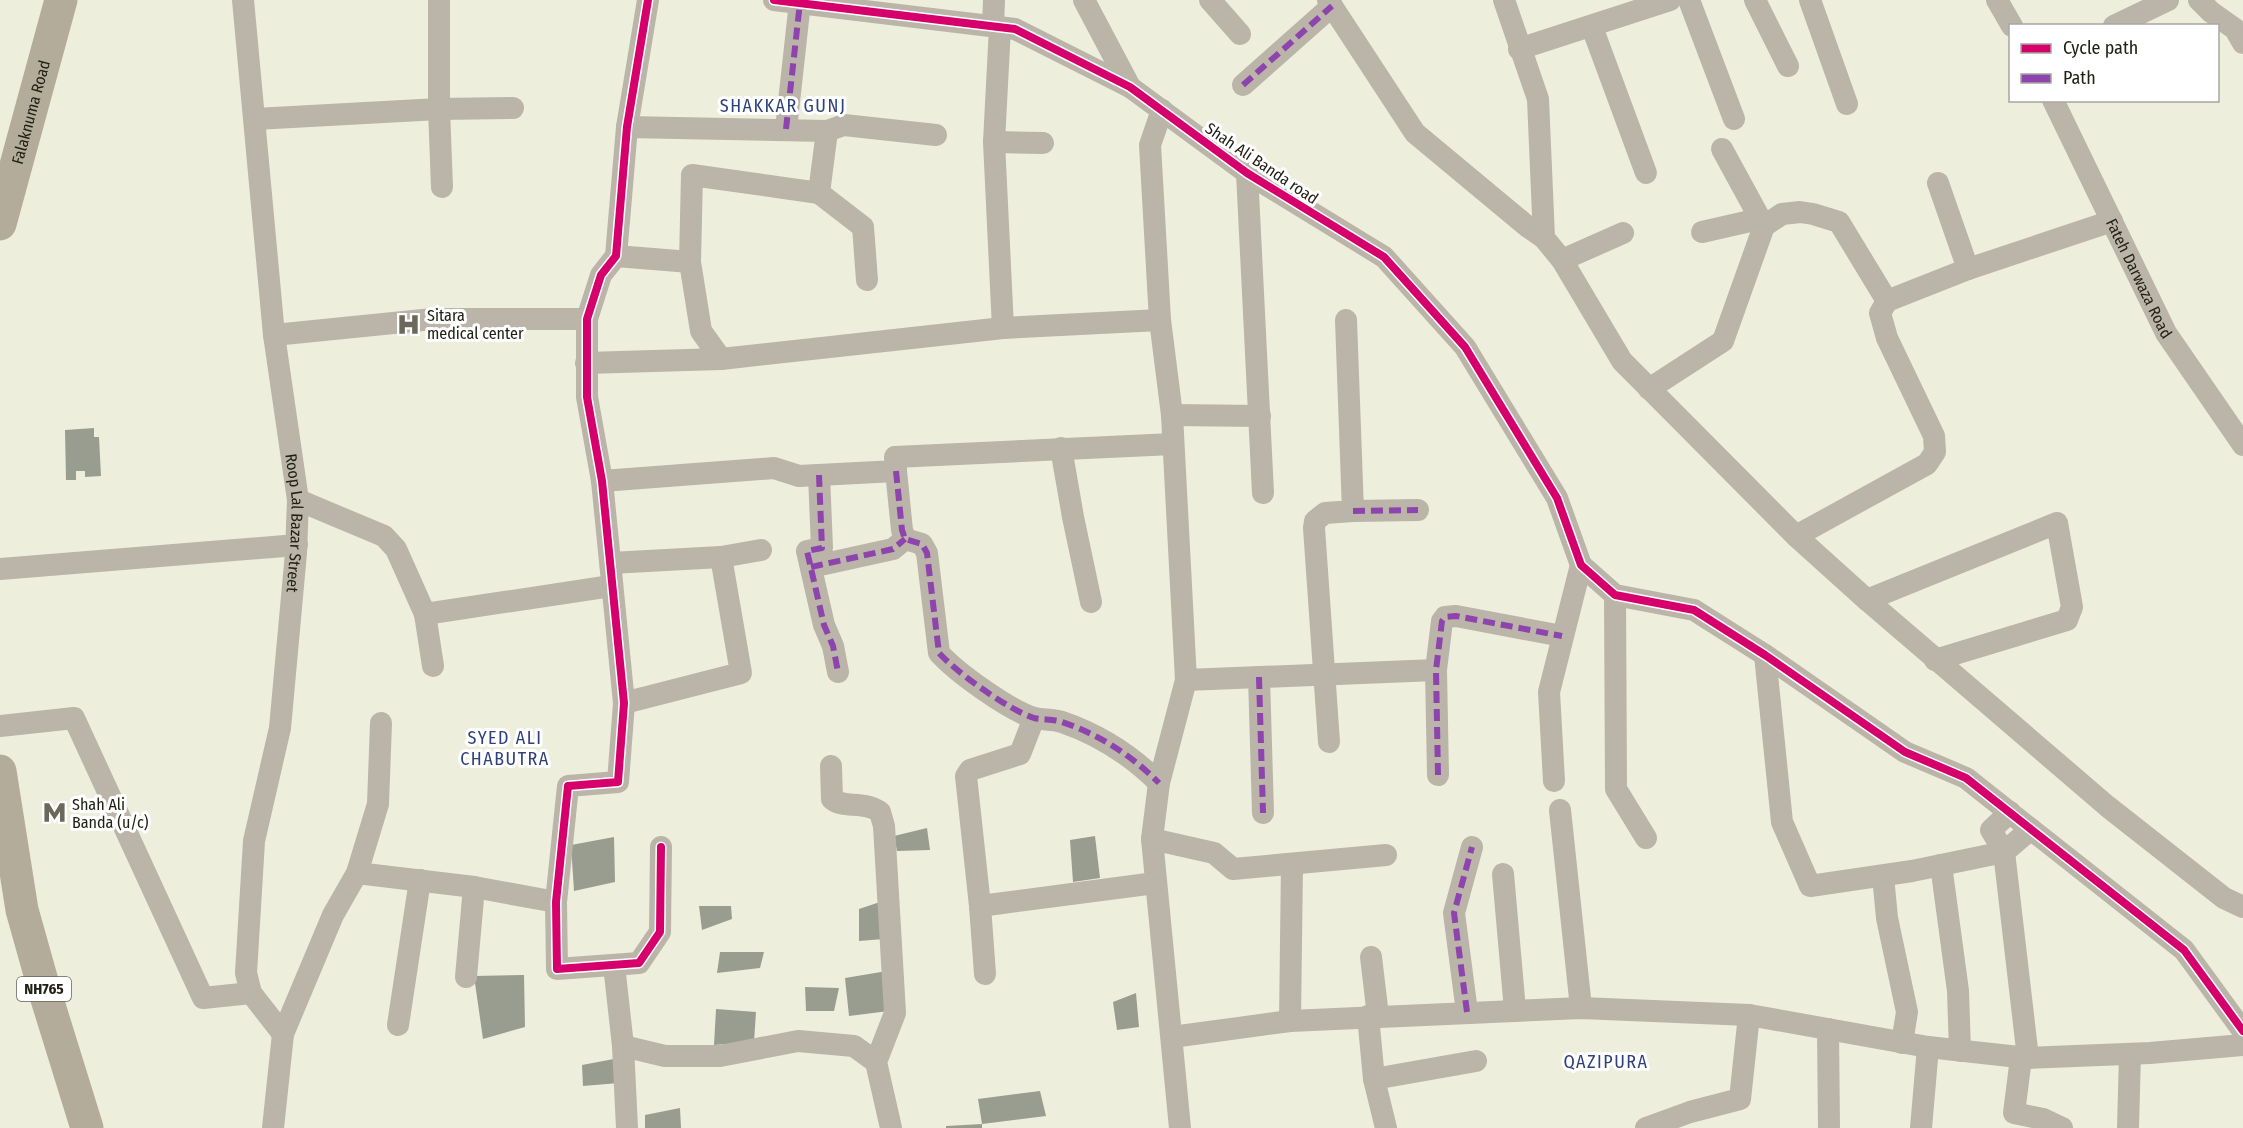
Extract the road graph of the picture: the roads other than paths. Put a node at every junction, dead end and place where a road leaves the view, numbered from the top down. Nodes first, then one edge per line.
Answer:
1 (61, 0) edge
2 (243, 0) edge
3 (439, 0) edge
4 (648, 0) edge
5 (774, 0) edge
6 (994, 0) edge
7 (1084, 0) edge
8 (1210, 0) edge
9 (1504, 0) edge
10 (1670, 0) edge
11 (1689, 0) edge
12 (1755, 0) edge
13 (1810, 0) edge
14 (1997, 0) edge
15 (2168, 0) edge
16 (2199, 0) edge
17 (800, 2) junction
18 (1330, 3) edge
19 (922, 8) edge
20 (1614, 9) edge
21 (2011, 24) edge
22 (2118, 24) edge
23 (996, 26) junction
24 (1592, 27) junction
25 (1240, 34) dead end
26 (2243, 43) edge
27 (1519, 49) junction
28 (1788, 66) dead end
29 (1243, 85) dead end
30 (1130, 87) junction
31 (2054, 102) edge
32 (1847, 104) dead end
33 (513, 108) dead end
34 (439, 109) junction
35 (1162, 110) junction
36 (255, 119) junction
37 (1734, 119) dead end
38 (627, 127) junction
39 (786, 129) junction
40 (827, 131) junction
41 (936, 135) dead end
42 (994, 142) junction
43 (1043, 143) dead end
44 (1722, 149) dead end
45 (1247, 173) junction
46 (1646, 173) dead end
47 (1938, 183) dead end
48 (442, 187) dead end
49 (819, 193) junction
50 (2112, 221) junction
51 (1762, 223) junction
52 (0, 224) edge
53 (1702, 232) dead end
54 (1623, 233) dead end
55 (1544, 238) junction
56 (616, 256) junction
57 (1562, 260) junction
58 (690, 262) junction
59 (1968, 269) junction
60 (867, 280) dead end
61 (1887, 301) junction
62 (587, 319) junction
63 (1160, 320) junction
64 (1346, 320) dead end
65 (1003, 328) junction
66 (274, 335) junction
67 (721, 359) junction
68 (586, 363) junction
69 (1649, 389) junction
70 (1172, 416) junction
71 (1260, 416) junction
72 (1173, 444) junction
73 (2243, 445) edge
74 (1061, 448) junction
75 (896, 471) junction
76 (819, 475) junction
77 (602, 481) junction
78 (1263, 493) dead end
79 (298, 500) junction
80 (1418, 510) dead end
81 (1353, 511) junction
82 (1796, 536) junction
83 (905, 539) junction
84 (297, 544) junction
85 (761, 550) dead end
86 (721, 557) junction
87 (611, 562) junction
88 (1581, 565) junction
89 (811, 567) junction
90 (0, 569) edge
91 (611, 586) junction
92 (1615, 595) junction
93 (1868, 600) junction
94 (1091, 602) dead end
95 (425, 614) junction
96 (1562, 636) junction
97 (1765, 654) junction
98 (1935, 660) junction
99 (434, 666) dead end
100 (1436, 670) junction
101 (838, 672) dead end
102 (1324, 674) junction
103 (1259, 677) junction
104 (1186, 680) junction
105 (624, 703) junction
106 (1034, 717) junction
107 (381, 723) dead end
108 (0, 726) edge
109 (1329, 742) dead end
110 (831, 766) dead end
111 (0, 771) edge
112 (1438, 775) dead end
113 (1554, 781) dead end
114 (1159, 783) junction
115 (1560, 810) dead end
116 (2010, 812) junction
117 (1263, 813) dead end
118 (2030, 830) junction
119 (1646, 838) dead end
120 (1152, 839) junction
121 (661, 847) dead end
122 (1472, 847) dead end
123 (2004, 852) junction
124 (1386, 855) dead end
125 (1292, 864) junction
126 (1941, 866) junction
127 (357, 873) junction
128 (1503, 874) dead end
129 (1883, 876) junction
130 (420, 880) junction
131 (1155, 883) junction
132 (474, 887) junction
133 (0, 900) edge
134 (556, 902) junction
135 (980, 906) junction
136 (2243, 907) edge
137 (1371, 957) dead end
138 (614, 965) junction
139 (985, 974) dead end
140 (466, 977) dead end
141 (251, 993) junction
142 (1581, 1008) junction
143 (1515, 1010) junction
144 (1467, 1012) junction
145 (1749, 1015) junction
146 (1373, 1016) junction
147 (1290, 1021) junction
148 (398, 1025) dead end
149 (1828, 1029) junction
150 (2243, 1031) edge
151 (283, 1034) junction
152 (1172, 1037) junction
153 (1902, 1043) junction
154 (2243, 1045) edge
155 (623, 1046) junction
156 (1928, 1047) junction
157 (1960, 1051) junction
158 (2130, 1054) junction
159 (2025, 1058) junction
160 (1476, 1061) dead end
161 (876, 1062) junction
162 (1374, 1079) junction
163 (1694, 1120) edge
164 (67, 1128) edge
165 (87, 1128) edge
166 (273, 1128) edge
167 (627, 1128) edge
168 (891, 1128) edge
169 (1180, 1128) edge
170 (1386, 1128) edge
171 (1646, 1128) edge
172 (1829, 1128) edge
173 (1921, 1128) edge
174 (2062, 1128) edge
175 (2128, 1128) edge

1 - 52 highway, Falaknuma Road
2 - 36 street, Roop Lal Bazar Street
3 - 34 street
4 - 38 street
5 - 17 street, Shah Ali Banda road
6 - 23 street
7 - 30 street
8 - 25 street
9 - 27 street
10 - 20 street
11 - 37 street
12 - 28 street
13 - 32 street
14 - 21 street
15 - 22 street
16 - 26 street
17 - 19 street, Shah Ali Banda road
17 - 39 street
18 - 29 street
18 - 55 street
19 - 23 street, Shah Ali Banda road
20 - 24 street
23 - 30 street, Shah Ali Banda road
23 - 42 street
24 - 27 street
24 - 46 street
27 - 55 street
30 - 35 street, Shah Ali Banda road
31 - 50 street, Fateh Darwaza Road
33 - 34 street
34 - 36 street
34 - 48 street
35 - 45 street, Shah Ali Banda road
35 - 63 street
36 - 66 street, Roop Lal Bazar Street
38 - 39 street
38 - 56 street
39 - 40 street
40 - 41 street
40 - 49 street
42 - 43 street
42 - 65 street
44 - 51 street
45 - 71 street
45 - 88 street, Shah Ali Banda road
47 - 59 street
49 - 58 street
49 - 60 street
50 - 59 street
50 - 73 street, Fateh Darwaza Road
51 - 53 street
51 - 61 street
51 - 69 street
54 - 57 street
55 - 57 street
56 - 58 street
56 - 62 street
57 - 69 street
58 - 67 street
59 - 61 street
61 - 82 street
62 - 66 street
62 - 68 street
63 - 65 street
63 - 70 street
64 - 81 street
65 - 67 street
66 - 79 street, Roop Lal Bazar Street
67 - 68 street
68 - 77 street
69 - 82 street
70 - 71 street
70 - 72 street
71 - 78 street
72 - 74 street
72 - 104 street
74 - 75 street
74 - 94 street
75 - 76 street
75 - 83 street
76 - 77 street
76 - 89 street
77 - 87 street
79 - 84 street, Roop Lal Bazar Street
79 - 95 street
80 - 81 street
81 - 102 street
82 - 93 street
83 - 89 street
83 - 106 street
84 - 90 street
84 - 141 street, Roop Lal Bazar Street
85 - 86 street
86 - 87 street
86 - 105 street
87 - 91 street
88 - 92 street
88 - 96 street
89 - 101 street
91 - 95 street
91 - 105 street
92 - 97 street
92 - 119 street
93 - 98 street
93 - 98 street
95 - 99 street
96 - 100 street
96 - 113 street
97 - 116 street
97 - 129 street
98 - 136 street
100 - 102 street
100 - 112 street
102 - 103 street
102 - 109 street
103 - 104 street
103 - 117 street
104 - 114 street
105 - 134 street
106 - 114 street
106 - 135 street
107 - 127 street
108 - 141 street
110 - 161 street
111 - 165 highway, NH765
114 - 120 street
115 - 142 street
116 - 118 street
116 - 123 street
118 - 123 street
118 - 150 street
120 - 125 street
120 - 131 street
121 - 138 street
122 - 144 street
123 - 126 street
123 - 159 street
124 - 125 street
125 - 147 street
126 - 129 street
126 - 157 street
127 - 130 street
127 - 151 street
128 - 143 street
129 - 153 street
130 - 132 street
130 - 148 street
131 - 135 street
131 - 152 street
132 - 134 street
132 - 140 street
133 - 164 highway, NH765
134 - 138 street
135 - 139 street
137 - 146 street
138 - 155 street
141 - 151 street, Roop Lal Bazar Street
142 - 143 street
142 - 145 street
143 - 144 street
144 - 146 street
145 - 149 street
145 - 163 street
146 - 147 street
146 - 162 street
147 - 152 street
149 - 153 street
149 - 172 street
151 - 166 street
152 - 169 street
153 - 156 street
154 - 158 street
155 - 161 street
155 - 167 street
156 - 157 street
156 - 173 street
157 - 159 street
158 - 159 street
158 - 175 street
159 - 174 street
160 - 162 street
161 - 168 street
162 - 170 street
163 - 171 street

